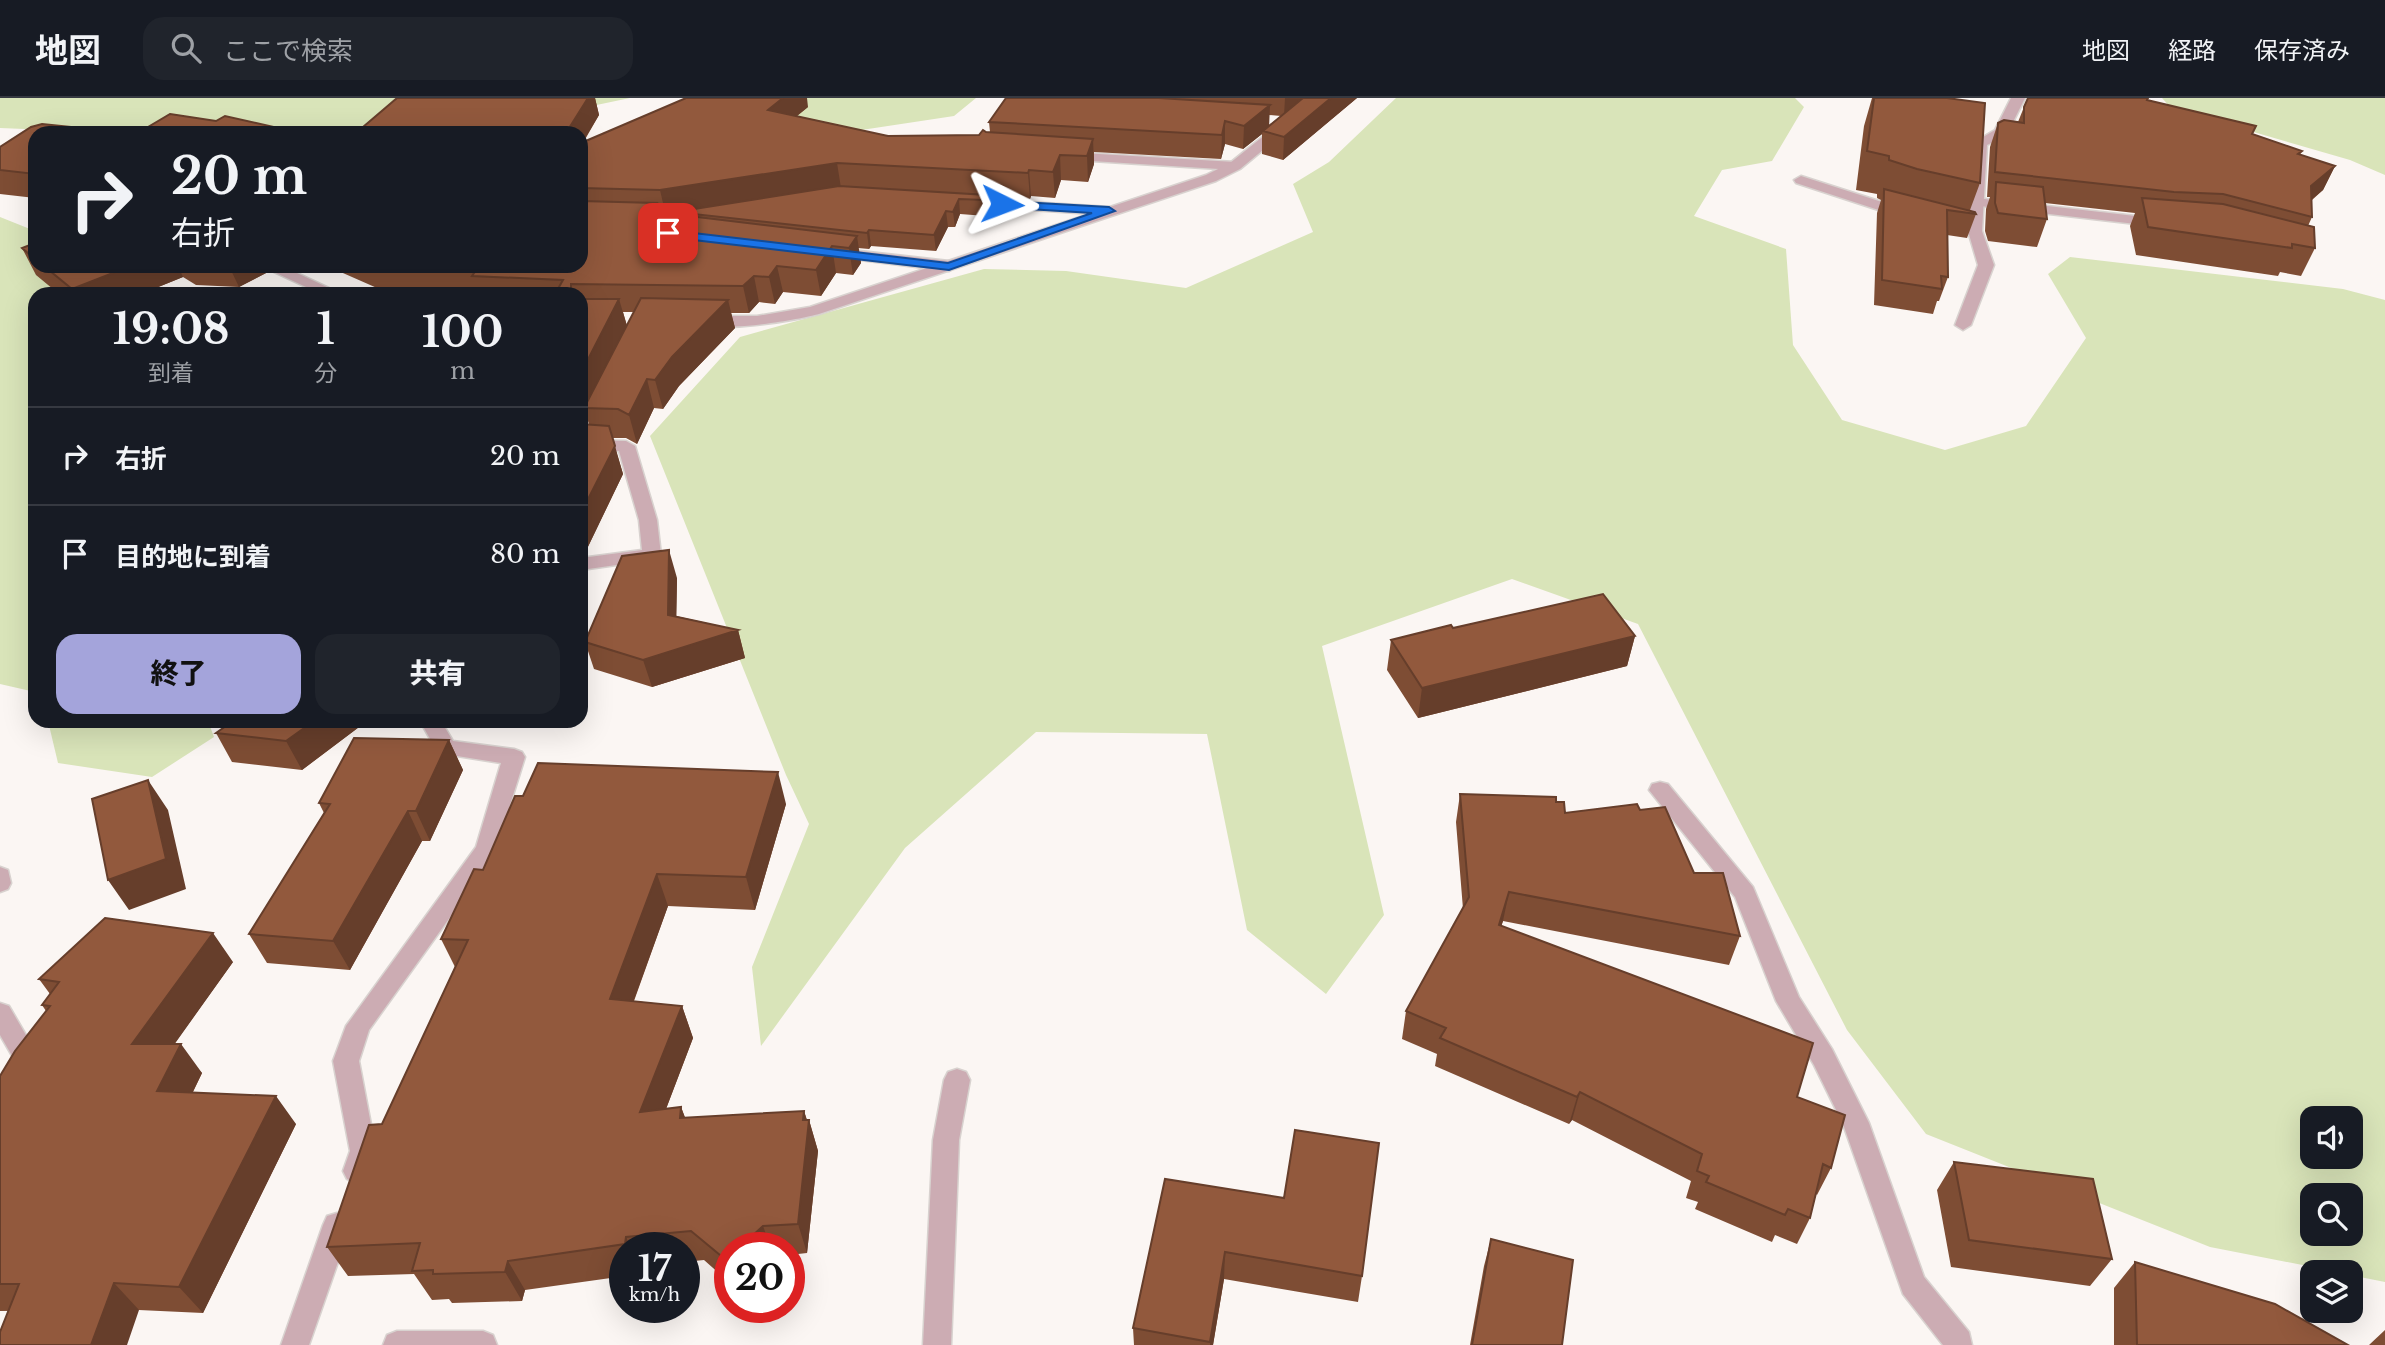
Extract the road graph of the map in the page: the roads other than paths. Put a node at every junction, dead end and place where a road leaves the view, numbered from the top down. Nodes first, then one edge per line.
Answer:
1 (1319, 98) edge
2 (2018, 98) edge
3 (1262, 122) edge
4 (1289, 123) junction
5 (1047, 155) edge
6 (1235, 166) junction
7 (1801, 180) dead end
8 (948, 201) edge
9 (1976, 202) junction
10 (1109, 211) junction
11 (1925, 219) edge
12 (2183, 223) edge
13 (816, 251) edge
14 (949, 266) junction
15 (285, 273) edge
16 (318, 287) edge
17 (692, 321) edge
18 (1963, 325) dead end
19 (588, 438) edge
20 (588, 564) edge
21 (434, 728) edge
22 (1660, 790) dead end
23 (0, 876) edge
24 (0, 883) edge
25 (0, 1013) edge
26 (957, 1080) dead end
27 (0, 1119) edge
28 (295, 1345) edge
29 (397, 1345) edge
30 (483, 1345) edge
31 (937, 1345) edge
32 (1958, 1345) edge

1 - 4 street
2 - 9 street
3 - 4 street
4 - 6 street
5 - 6 street
6 - 10 street
7 - 11 street
8 - 10 street
9 - 12 street
9 - 18 street
10 - 14 street
13 - 14 street
14 - 17 street
15 - 16 street
19 - 20 street
21 - 28 street
22 - 32 street
23 - 24 street
25 - 27 street
26 - 31 street
29 - 30 street

